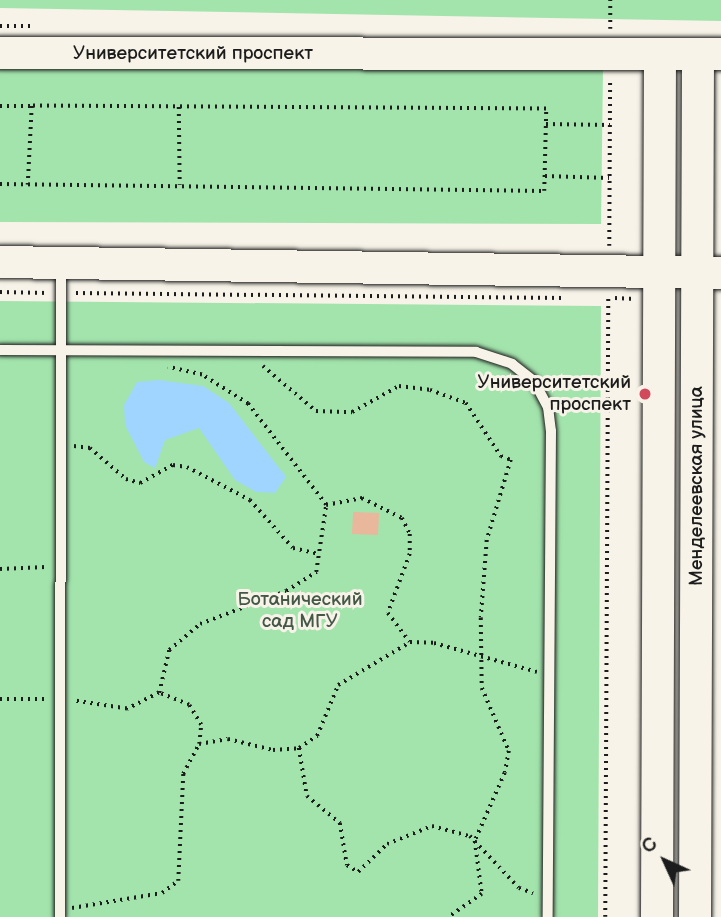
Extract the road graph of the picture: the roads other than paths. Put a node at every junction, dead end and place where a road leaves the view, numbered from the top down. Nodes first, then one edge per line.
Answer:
1 (0, 53) edge
2 (710, 54) edge
3 (660, 55) junction
4 (0, 262) edge
5 (709, 273) edge
6 (62, 277) junction
7 (660, 286) junction
8 (0, 351) edge
9 (63, 351) junction
10 (60, 914) edge
11 (548, 917) edge
12 (657, 917) edge
13 (695, 917) edge

1 - 3 street, Университетский проспект
2 - 3 street, Университетский проспект
2 - 5 street, Менделеевская улица
3 - 7 street, Менделеевская улица
4 - 6 street
5 - 7 street
5 - 13 street, Менделеевская улица
6 - 7 street
6 - 9 lane
7 - 12 street, Менделеевская улица
8 - 9 lane
9 - 10 lane
9 - 11 lane

